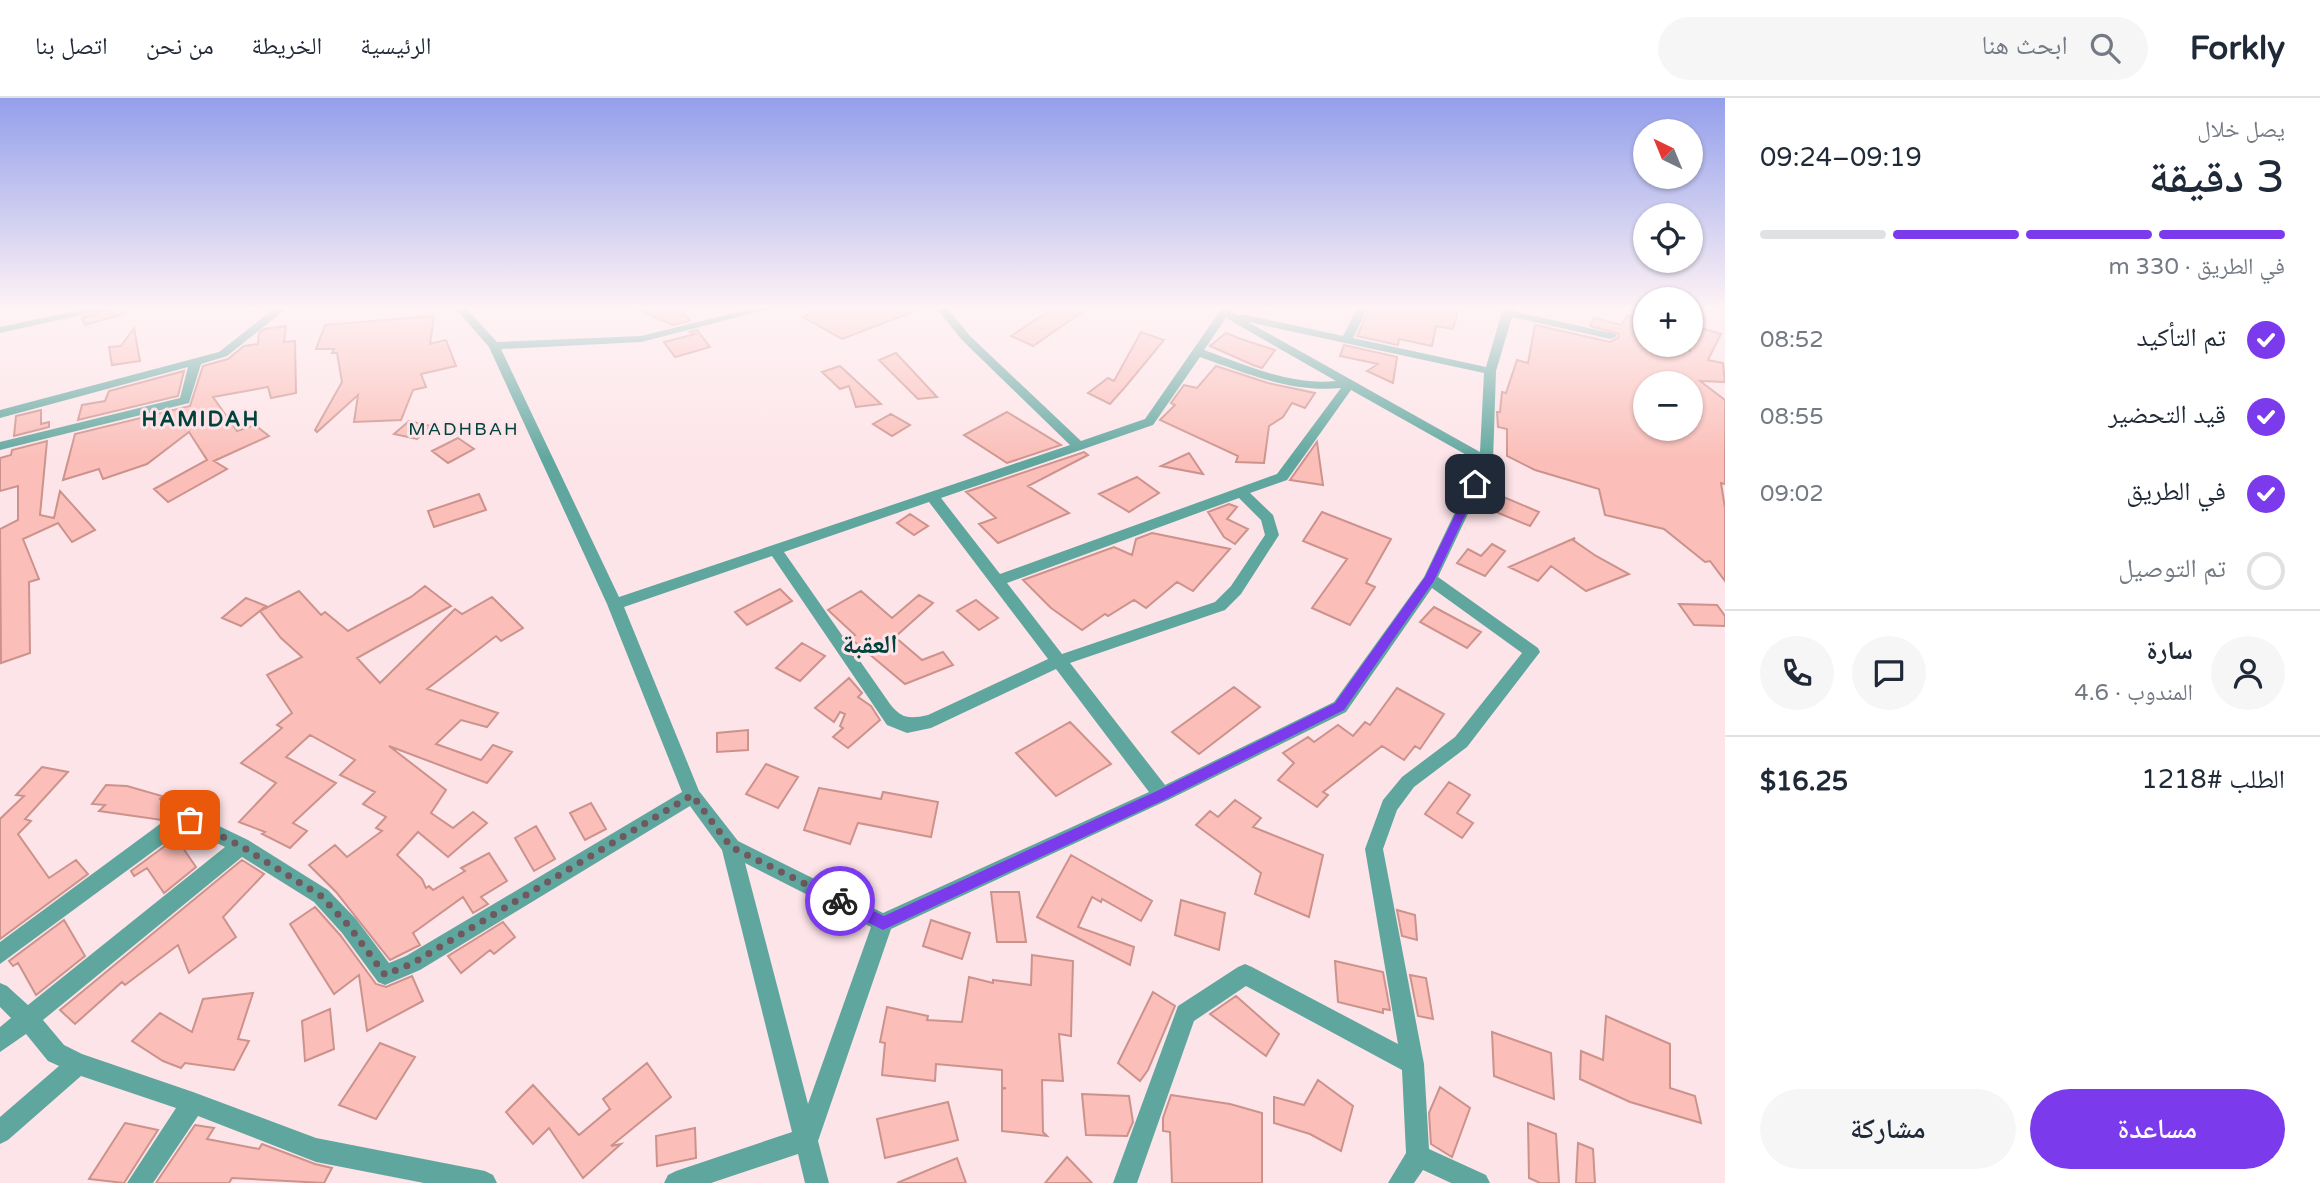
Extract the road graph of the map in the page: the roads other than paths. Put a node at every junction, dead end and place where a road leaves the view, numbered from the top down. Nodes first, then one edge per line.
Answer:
1 (209, 359) edge
2 (500, 359) edge
3 (988, 359) edge
4 (1193, 359) edge
5 (1218, 359) edge
6 (1308, 359) edge
7 (1435, 359) edge
8 (1494, 359) edge
9 (195, 363) junction
10 (1490, 371) junction
11 (1350, 383) junction
12 (0, 414) edge
13 (0, 446) edge
14 (1079, 446) junction
15 (1486, 461) junction
16 (1241, 492) junction
17 (932, 496) junction
18 (775, 549) junction
19 (1430, 579) junction
20 (998, 581) junction
21 (615, 604) junction
22 (1059, 661) junction
23 (692, 795) junction
24 (1162, 795) junction
25 (241, 846) junction
26 (731, 847) junction
27 (883, 923) junction
28 (0, 954) edge
29 (0, 993) edge
30 (28, 1019) junction
31 (0, 1041) edge
32 (78, 1064) junction
33 (1413, 1064) junction
34 (193, 1103) junction
35 (0, 1132) edge
36 (807, 1139) junction
37 (1418, 1156) junction
38 (139, 1183) edge
39 (485, 1183) edge
40 (676, 1183) edge
41 (817, 1183) edge
42 (1125, 1183) edge
43 (1400, 1183) edge
44 (1478, 1183) edge

1 - 9 street
2 - 21 street
3 - 14 street
4 - 14 street
5 - 11 street
6 - 11 street
7 - 10 street
8 - 10 street
9 - 12 street
9 - 13 street
10 - 15 street
11 - 15 street
11 - 16 street
14 - 17 street
15 - 19 street
16 - 20 street
16 - 22 street
17 - 18 street
17 - 20 street
18 - 21 street
18 - 22 street
19 - 24 street
19 - 33 street
20 - 22 street
21 - 23 street
22 - 24 street
23 - 25 street
23 - 26 street
24 - 27 street
25 - 28 street
25 - 30 street
26 - 27 street
26 - 36 street
27 - 36 street
29 - 30 street
30 - 31 street
30 - 32 street
32 - 34 street
32 - 35 street
33 - 37 street
33 - 42 street
34 - 38 street
34 - 39 street
36 - 40 street
36 - 41 street
37 - 43 street
37 - 44 street

